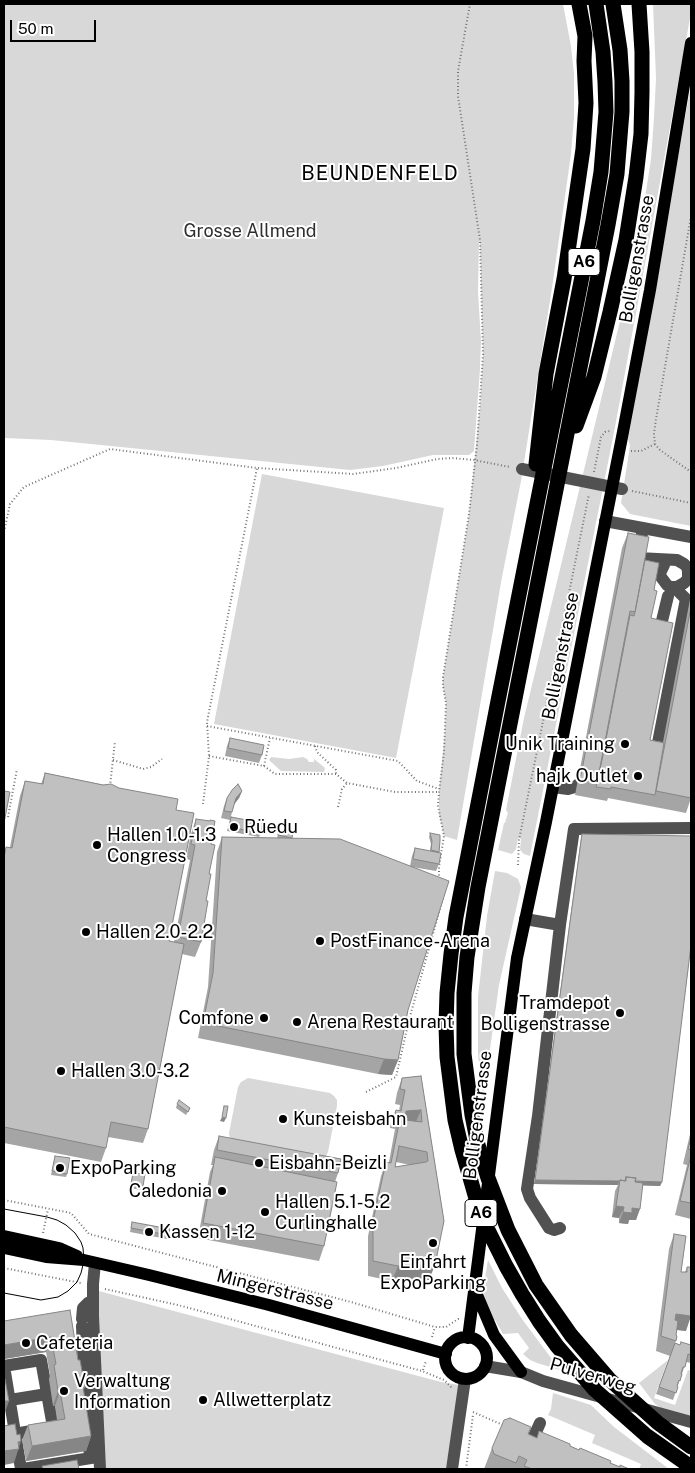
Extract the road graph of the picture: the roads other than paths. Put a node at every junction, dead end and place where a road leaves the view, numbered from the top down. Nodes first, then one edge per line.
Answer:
1 (571, 4) edge
2 (579, 4) edge
3 (596, 4) edge
4 (612, 4) edge
5 (638, 4) edge
6 (691, 43) edge
7 (584, 61) junction
8 (522, 469) road end
9 (560, 472) junction
10 (622, 489) road end
11 (534, 518) junction
12 (605, 521) junction
13 (643, 528) junction
14 (691, 537) edge
15 (664, 565) dead end
16 (661, 625) edge
17 (657, 748) edge
18 (588, 762) edge
19 (553, 787) junction
20 (691, 828) edge
21 (525, 919) junction
22 (560, 926) junction
23 (560, 1228) dead end
24 (4, 1236) edge
25 (4, 1248) edge
26 (89, 1261) junction
27 (474, 1288) junction
28 (94, 1302) junction
29 (468, 1338) junction
30 (446, 1354) junction
31 (4, 1366) edge
32 (485, 1366) junction
33 (522, 1372) junction
34 (465, 1379) junction
35 (47, 1394) junction
36 (10, 1400) junction
37 (691, 1422) edge
38 (540, 1431) edge
39 (10, 1435) edge
40 (691, 1447) edge
41 (525, 1456) edge
42 (97, 1461) edge
43 (691, 1467) edge
44 (27, 1469) edge
45 (452, 1469) edge

1 - 7 highway
2 - 7 highway
3 - 11 highway, A6
4 - 9 highway, A6
5 - 9 highway
6 - 12 main road, Bolligenstrasse
7 - 11 highway
8 - 10 street
9 - 40 highway, A6
11 - 43 highway, A6
12 - 13 street
12 - 19 main road, Bolligenstrasse
13 - 14 street
13 - 15 street
16 - 17 street
18 - 19 street
19 - 21 main road, Bolligenstrasse
20 - 22 street
21 - 22 street
21 - 27 main road, Bolligenstrasse
22 - 23 street
24 - 26 main road, Mingerstrasse
25 - 26 main road, Mingerstrasse
26 - 28 street
26 - 30 main road, Mingerstrasse
27 - 29 main road, Bolligenstrasse
27 - 33 main road
28 - 42 street
28 - 42 street
29 - 30 main road
29 - 32 main road
30 - 34 main road
31 - 35 street
31 - 36 street
32 - 33 street, Pulverweg
32 - 34 main road
33 - 37 street, Pulverweg
34 - 45 street
35 - 36 street
35 - 39 street
36 - 39 street
38 - 41 street
39 - 44 street
42 - 44 street

